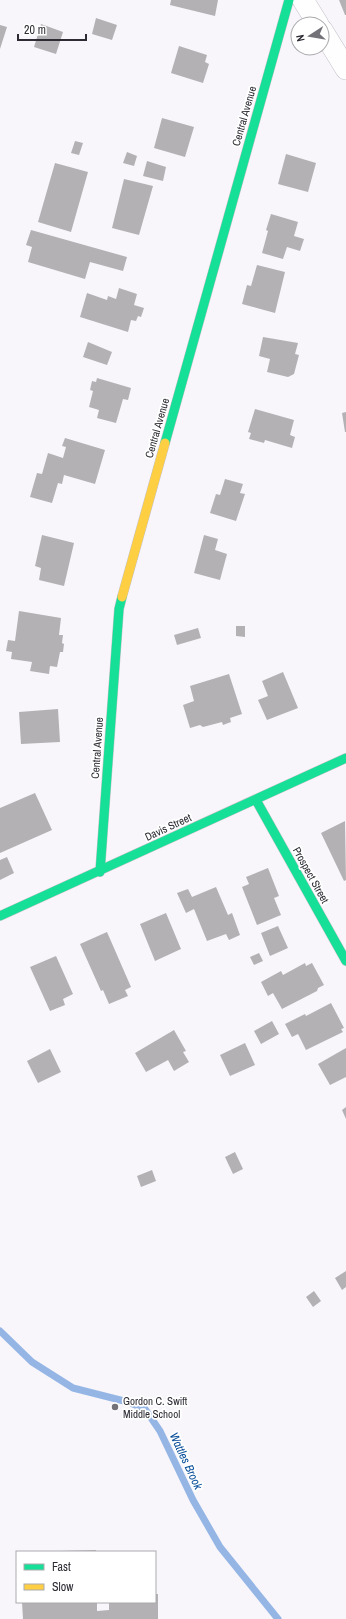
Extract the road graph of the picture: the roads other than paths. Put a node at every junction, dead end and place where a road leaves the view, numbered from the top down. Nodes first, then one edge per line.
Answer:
1 (289, 0) edge
2 (303, 0) edge
3 (313, 16) edge
4 (330, 43) edge
5 (346, 69) edge
6 (346, 758) edge
7 (256, 800) junction
8 (100, 872) junction
9 (0, 916) edge
10 (346, 960) edge

1 - 8 street, Central Avenue
2 - 3 street
4 - 5 street
6 - 7 street, Davis Street
7 - 8 street, Davis Street
7 - 10 street, Prospect Street
8 - 9 street, Davis Street

